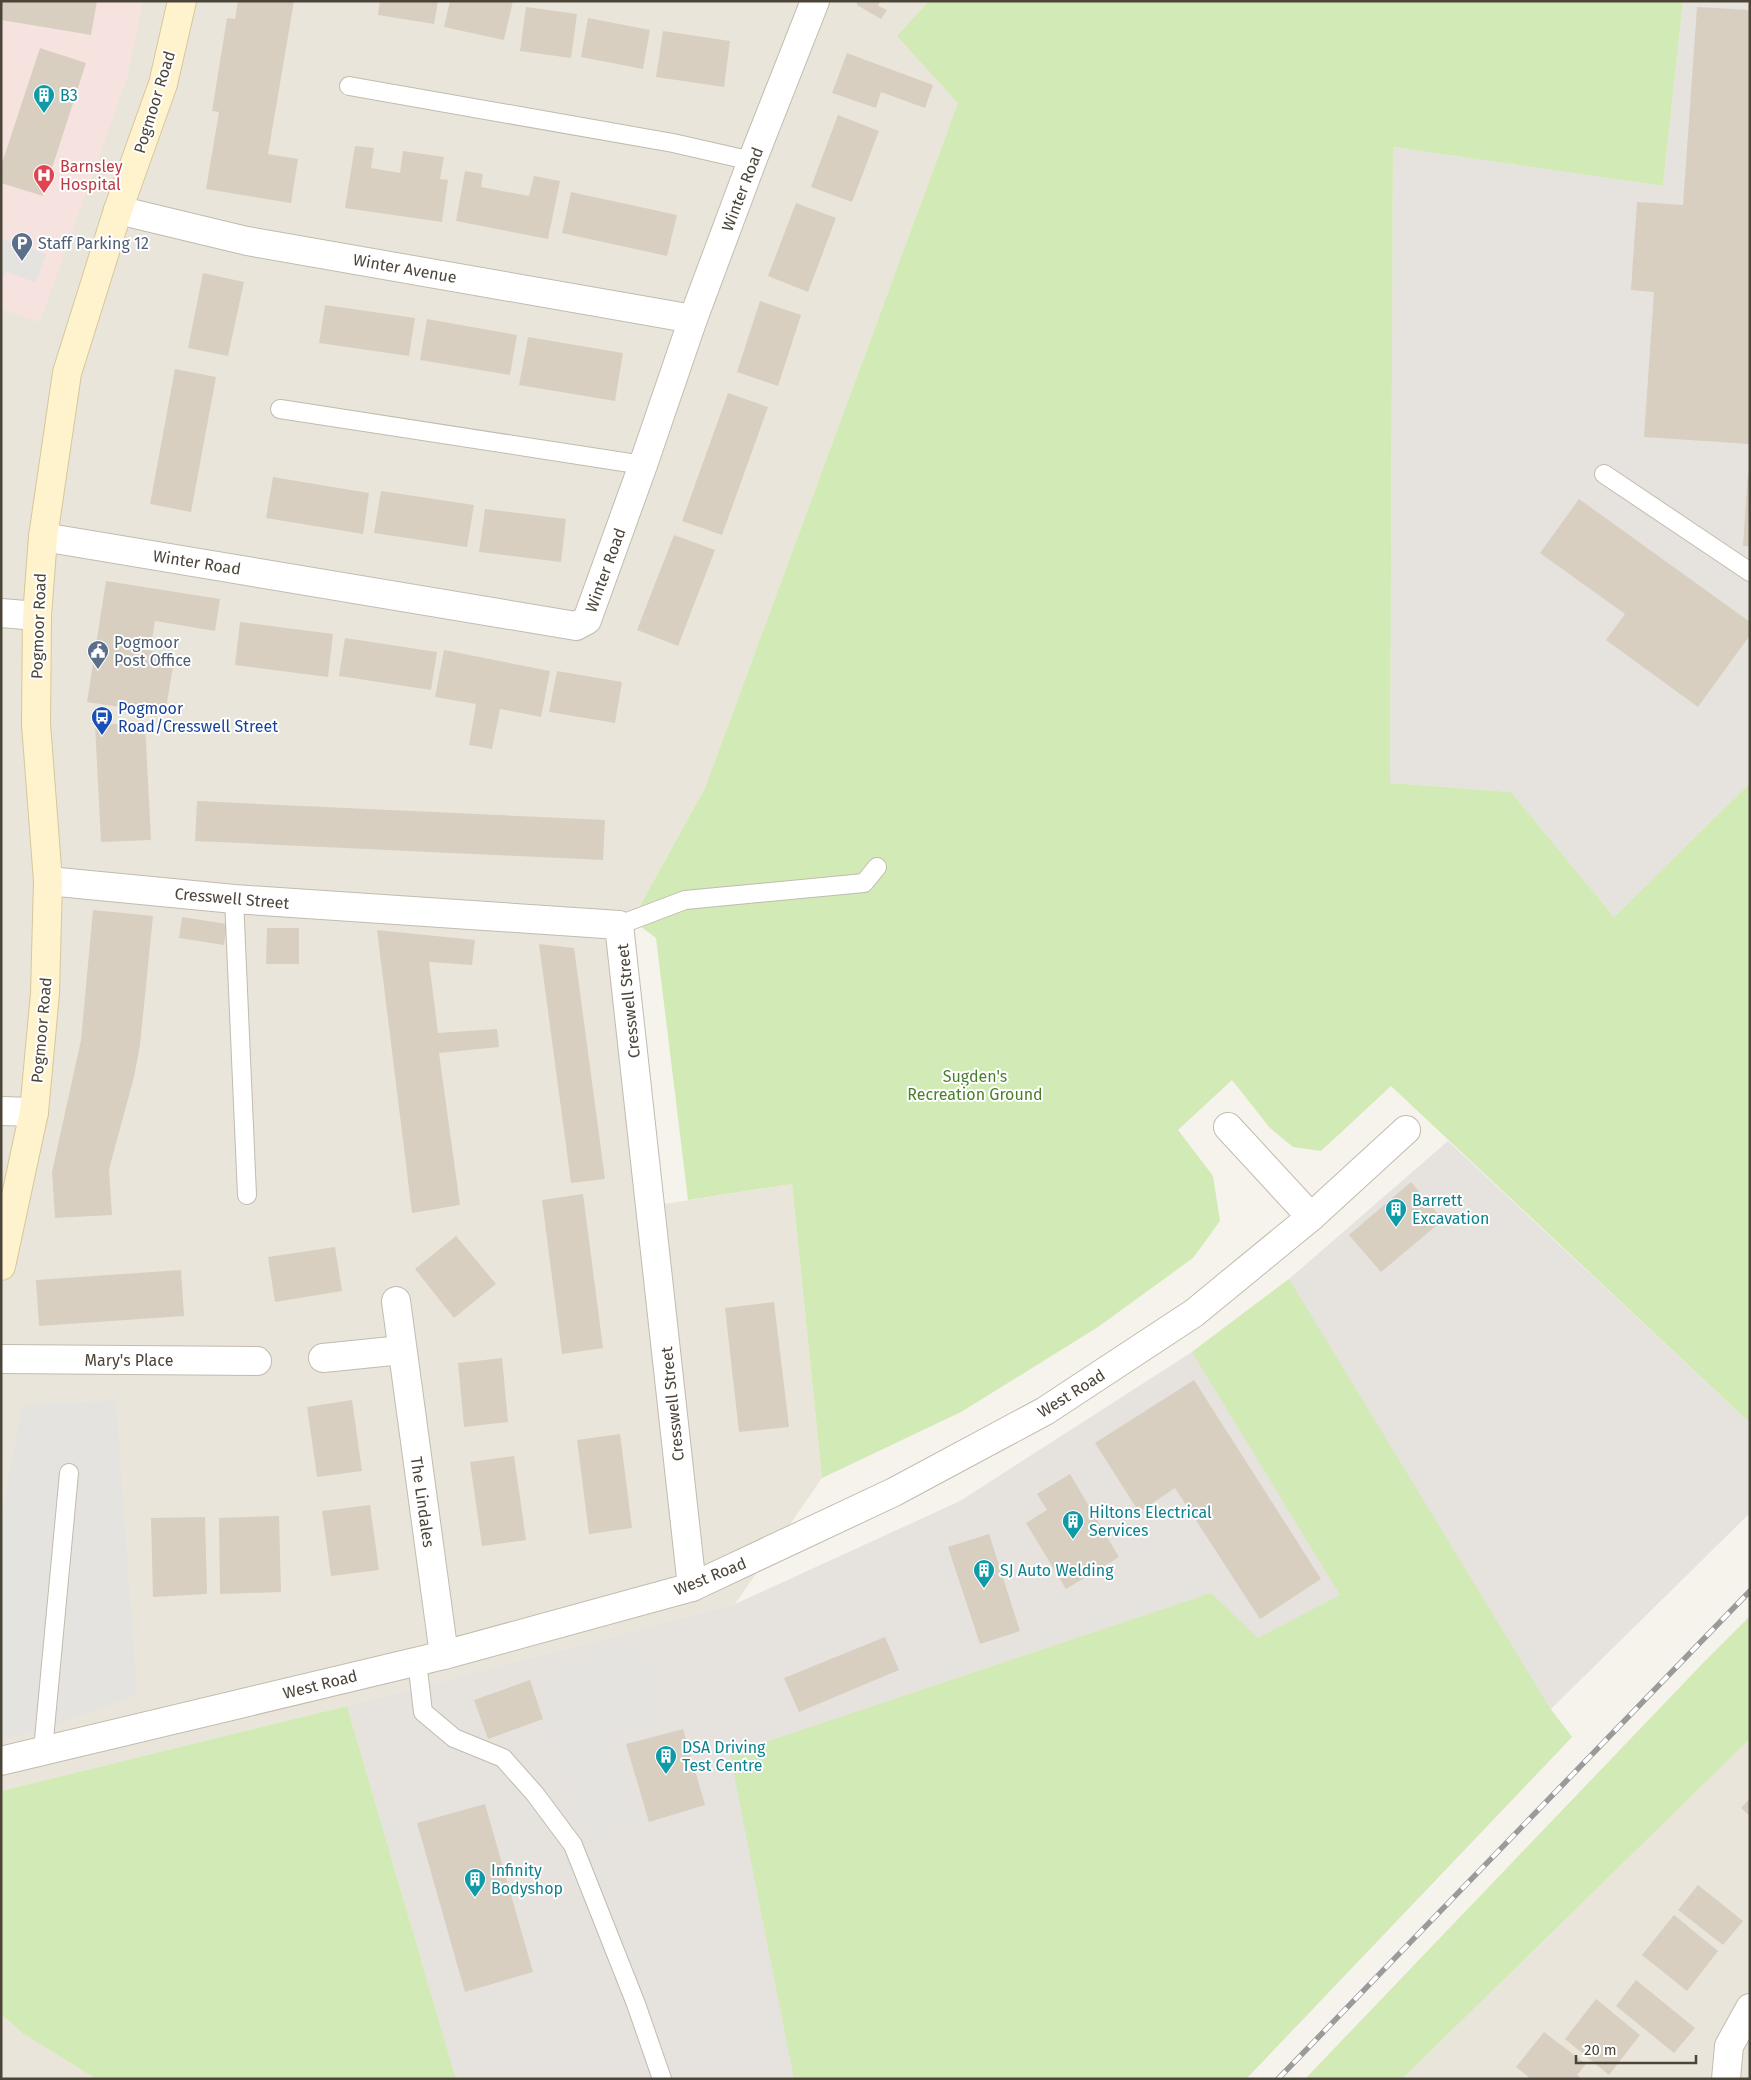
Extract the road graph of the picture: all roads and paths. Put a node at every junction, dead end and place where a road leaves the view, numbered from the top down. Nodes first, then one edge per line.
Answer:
1 (182, 1) edge
2 (806, 4) edge
3 (349, 86) dead end
4 (752, 161) junction
5 (118, 210) junction
6 (693, 319) junction
7 (280, 409) dead end
8 (644, 465) junction
9 (1604, 474) dead end
10 (43, 537) junction
11 (1750, 572) edge
12 (1, 613) edge
13 (37, 616) junction
14 (877, 867) dead end
15 (48, 881) junction
16 (234, 899) junction
17 (619, 925) junction
18 (1, 1111) edge
19 (34, 1112) junction
20 (1228, 1127) dead end
21 (1406, 1130) dead end
22 (247, 1195) dead end
23 (1311, 1217) junction
24 (1, 1266) edge
25 (396, 1301) dead end
26 (402, 1350) junction
27 (323, 1358) dead end
28 (1, 1359) edge
29 (258, 1361) dead end
30 (69, 1473) dead end
31 (692, 1587) junction
32 (444, 1655) junction
33 (417, 1661) junction
34 (43, 1750) junction
35 (1, 1760) edge
36 (1750, 2008) edge
37 (662, 2079) edge
38 (1726, 2079) edge

1 - 5 street, Pogmoor Road
2 - 4 street, Winter Road
3 - 4 lane
4 - 6 street, Winter Road
5 - 6 street, Winter Avenue
5 - 10 street, Pogmoor Road
6 - 8 street, Winter Road
7 - 8 lane
8 - 10 street, Winter Road
9 - 11 lane
10 - 13 street, Pogmoor Road
12 - 13 street
13 - 15 street, Pogmoor Road
14 - 17 lane
15 - 16 street, Cresswell Street
15 - 19 street, Pogmoor Road
16 - 17 street, Cresswell Street
16 - 22 lane
17 - 31 street, Cresswell Street
18 - 19 street
19 - 24 street, Pogmoor Road
20 - 23 street
21 - 23 street, West Road
23 - 31 street, West Road
25 - 26 street, The Lindales
26 - 27 street
26 - 32 street, The Lindales
28 - 29 street, Mary's Place
30 - 34 lane
31 - 32 street, West Road
32 - 33 street, West Road
33 - 34 street, West Road
33 - 37 lane
34 - 35 street, West Road
36 - 38 street

